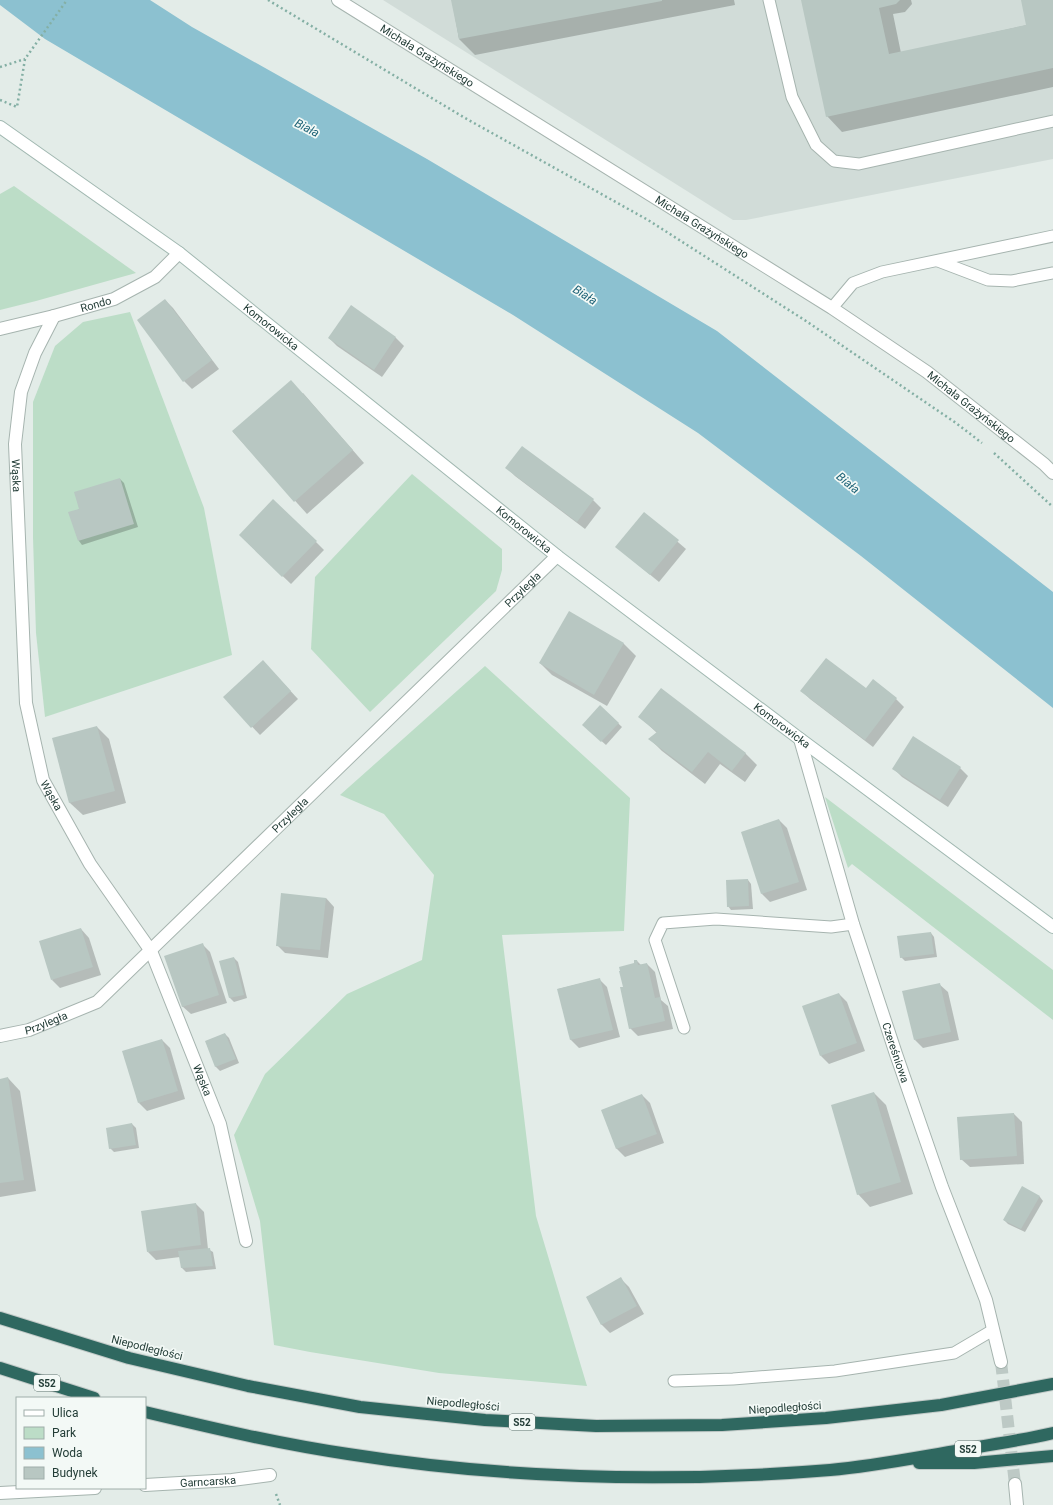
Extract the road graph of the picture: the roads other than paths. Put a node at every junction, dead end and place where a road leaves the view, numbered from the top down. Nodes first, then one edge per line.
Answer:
1 (338, 0) edge
2 (769, 0) edge
3 (1053, 121) edge
4 (0, 127) edge
5 (1053, 236) edge
6 (179, 253) junction
7 (937, 261) junction
8 (1053, 273) edge
9 (832, 308) junction
10 (54, 316) junction
11 (0, 329) edge
12 (1053, 473) edge
13 (557, 556) junction
14 (800, 740) junction
15 (853, 924) junction
16 (1053, 927) edge
17 (151, 951) junction
18 (684, 1028) dead end
19 (0, 1036) edge
20 (246, 1241) dead end
21 (0, 1318) edge
22 (993, 1330) junction
23 (1001, 1362) tunnel mouth
24 (0, 1368) edge
25 (674, 1381) dead end
26 (1053, 1384) edge
27 (91, 1397) edge
28 (146, 1412) edge
29 (1053, 1433) edge
30 (1053, 1456) edge
31 (884, 1463) junction
32 (270, 1475) dead end
33 (1015, 1484) tunnel mouth
34 (146, 1485) edge
35 (76, 1489) edge
36 (0, 1493) edge
37 (1017, 1505) edge

1 - 9 street, Michała Grażyńskiego
2 - 3 lane
4 - 6 street, Komorowicka
5 - 7 lane
6 - 10 street, Rondo
6 - 13 street, Komorowicka
7 - 8 lane
7 - 9 lane
9 - 12 street, Michała Grażyńskiego
10 - 11 street, Rondo
10 - 17 street, Wąska
13 - 14 street, Komorowicka
13 - 17 street, Przyległa
14 - 15 street, Czereśniowa
14 - 16 street, Komorowicka
15 - 18 lane
15 - 22 street, Czereśniowa
17 - 19 street, Przyległa
17 - 20 street, Wąska
21 - 26 highway, Niepodległości / S52
22 - 23 street, Czereśniowa
22 - 25 lane
24 - 27 highway, S52
28 - 31 highway, S52
29 - 31 highway, S52
30 - 31 highway
32 - 34 street, Garncarska
33 - 37 street
35 - 36 street

